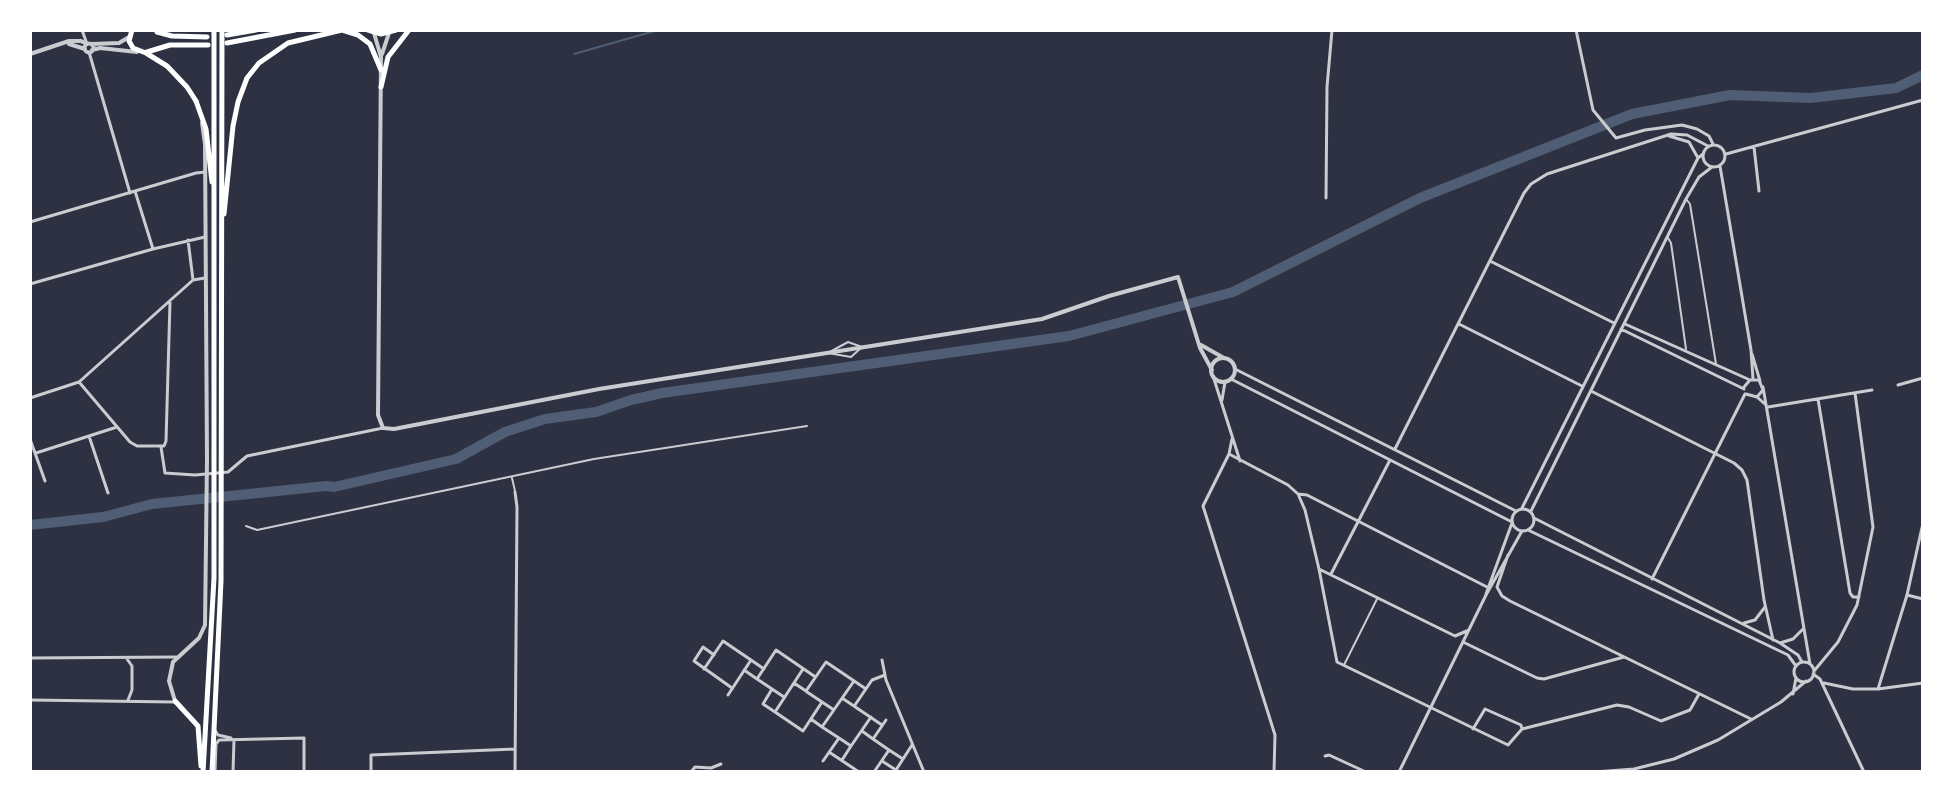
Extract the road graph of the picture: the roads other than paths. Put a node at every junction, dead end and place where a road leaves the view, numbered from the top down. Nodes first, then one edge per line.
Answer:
1 (82, 30) edge
2 (214, 30) edge
3 (256, 30) edge
4 (295, 30) edge
5 (342, 30) edge
6 (409, 30) edge
7 (1332, 30) edge
8 (1576, 30) edge
9 (157, 31) edge
10 (225, 32) edge
11 (371, 32) edge
12 (392, 32) edge
13 (130, 33) edge
14 (207, 37) dead end
15 (227, 43) dead end
16 (208, 45) dead end
17 (88, 47) junction
18 (154, 49) junction
19 (143, 52) junction
20 (30, 54) edge
21 (381, 57) junction
22 (381, 70) junction
23 (381, 87) junction
24 (1923, 100) edge
25 (196, 101) junction
26 (1665, 135) junction
27 (1713, 144) junction
28 (1708, 146) junction
29 (1754, 147) junction
30 (1703, 154) junction
31 (1726, 154) junction
32 (1698, 158) junction
33 (1720, 166) junction
34 (1712, 167) junction
35 (205, 172) junction
36 (214, 191) junction
37 (1759, 191) dead end
38 (132, 192) junction
39 (1326, 198) dead end
40 (1686, 199) junction
41 (30, 222) edge
42 (222, 223) junction
43 (205, 237) junction
44 (1667, 237) junction
45 (188, 240) junction
46 (153, 249) junction
47 (1490, 261) junction
48 (205, 278) junction
49 (193, 280) junction
50 (30, 284) edge
51 (170, 302) junction
52 (1614, 323) junction
53 (1624, 323) junction
54 (1459, 324) junction
55 (1621, 329) junction
56 (1199, 343) junction
57 (1751, 350) junction
58 (1685, 351) junction
59 (1225, 359) junction
60 (1716, 365) junction
61 (1235, 369) junction
62 (1212, 370) junction
63 (1213, 376) junction
64 (1923, 378) edge
65 (1751, 379) junction
66 (1228, 381) junction
67 (79, 382) junction
68 (1762, 385) junction
69 (1898, 385) dead end
70 (1582, 386) junction
71 (1872, 390) dead end
72 (1591, 391) junction
73 (1745, 392) junction
74 (1855, 393) junction
75 (1757, 397) junction
76 (30, 398) edge
77 (1818, 399) junction
78 (1222, 404) junction
79 (1768, 407) junction
80 (807, 426) dead end
81 (117, 427) junction
82 (383, 428) junction
83 (89, 436) junction
84 (30, 439) edge
85 (1232, 439) junction
86 (161, 447) junction
87 (1395, 449) junction
88 (36, 453) junction
89 (1229, 454) junction
90 (1715, 454) junction
91 (214, 458) junction
92 (1390, 460) junction
93 (1240, 461) junction
94 (512, 476) junction
95 (45, 481) dead end
96 (515, 492) joint
97 (108, 493) dead end
98 (1298, 494) junction
99 (1522, 508) junction
100 (1516, 511) junction
101 (1531, 511) junction
102 (1534, 518) junction
103 (1358, 522) junction
104 (1512, 522) junction
105 (1923, 523) edge
106 (214, 526) junction
107 (246, 526) dead end
108 (1528, 530) junction
109 (1522, 531) junction
110 (1508, 555) junction
111 (1319, 569) junction
112 (1330, 575) junction
113 (1652, 579) junction
114 (1487, 587) junction
115 (1486, 595) junction
116 (1907, 595) junction
117 (1860, 597) junction
118 (1378, 598) junction
119 (1923, 599) edge
120 (1765, 607) junction
121 (1742, 624) junction
122 (1803, 629) junction
123 (1469, 630) junction
124 (1773, 640) junction
125 (1463, 642) junction
126 (1780, 643) junction
127 (1805, 647) junction
128 (714, 655) junction
129 (176, 657) junction
130 (1624, 657) junction
131 (30, 658) edge
132 (126, 658) junction
133 (751, 660) junction
134 (882, 660) dead end
135 (1803, 662) junction
136 (1810, 664) junction
137 (1344, 665) junction
138 (1796, 666) junction
139 (704, 669) junction
140 (764, 669) junction
141 (803, 669) junction
142 (744, 670) junction
143 (1814, 672) junction
144 (885, 675) junction
145 (815, 677) junction
146 (1796, 678) junction
147 (757, 679) junction
148 (854, 681) junction
149 (1806, 681) junction
150 (1822, 682) junction
151 (794, 683) junction
152 (1923, 683) edge
153 (732, 688) junction
154 (772, 689) junction
155 (866, 689) junction
156 (1878, 689) junction
157 (806, 691) junction
158 (1699, 694) junction
159 (1793, 694) junction
160 (728, 695) dead end
161 (784, 697) junction
162 (842, 698) junction
163 (30, 700) edge
164 (124, 701) junction
165 (175, 701) junction
166 (822, 702) junction
167 (854, 706) junction
168 (1430, 708) junction
169 (834, 710) junction
170 (775, 712) junction
171 (871, 717) junction
172 (811, 719) junction
173 (1751, 719) junction
174 (886, 720) dead end
175 (212, 725) junction
176 (882, 725) junction
177 (822, 727) junction
178 (1473, 729) junction
179 (1522, 729) junction
180 (862, 731) junction
181 (232, 738) junction
182 (839, 738) junction
183 (873, 739) junction
184 (912, 745) junction
185 (851, 746) junction
186 (515, 749) junction
187 (889, 750) junction
188 (829, 752) junction
189 (1325, 756) dead end
190 (903, 759) junction
191 (842, 760) junction
192 (823, 761) dead end
193 (882, 761) junction
194 (721, 764) dead end
195 (897, 771) edge
196 (203, 772) edge
197 (213, 772) edge
198 (233, 772) edge
199 (304, 772) edge
200 (371, 772) edge
201 (515, 772) edge
202 (691, 772) edge
203 (859, 772) edge
204 (874, 772) edge
205 (924, 772) edge
206 (1274, 772) edge
207 (1366, 772) edge
208 (1399, 772) edge
209 (1595, 772) edge
210 (1864, 772) edge

1 - 17 street
2 - 36 main road
3 - 10 main road
4 - 15 main road
5 - 22 main road
5 - 42 main road
6 - 23 main road
7 - 39 street
8 - 27 street
9 - 14 main road
9 - 18 main road
10 - 42 main road
11 - 12 main road
11 - 21 street
12 - 21 street
13 - 17 street
13 - 19 main road
16 - 18 main road
17 - 19 street
17 - 20 street
17 - 38 street
18 - 19 main road
19 - 25 main road
21 - 22 street
22 - 23 street
23 - 82 street
24 - 29 street
25 - 35 street
25 - 36 main road
26 - 28 street
26 - 32 street
26 - 47 street
27 - 28 street
27 - 31 street
28 - 30 street
29 - 31 street
29 - 37 street
30 - 32 street
30 - 34 street
31 - 33 street
32 - 52 street
33 - 34 street
33 - 57 street
34 - 40 street
35 - 38 street
35 - 43 street
36 - 91 main road
38 - 41 street
38 - 46 street
40 - 44 street
40 - 60 street
42 - 91 main road
43 - 45 street
43 - 48 street
44 - 53 street
44 - 58 street
45 - 46 street
45 - 49 street
46 - 50 street
47 - 52 street
47 - 54 street
48 - 49 street
48 - 91 street
49 - 51 street
51 - 67 street
51 - 86 street
52 - 70 street
53 - 55 street
53 - 58 street
54 - 70 street
54 - 87 street
55 - 72 street
55 - 73 street
56 - 59 street
56 - 62 street
56 - 82 street
57 - 65 street
57 - 68 street
58 - 60 street
59 - 61 street
59 - 62 street
60 - 65 street
61 - 66 street
61 - 87 street
62 - 63 street
63 - 66 street
63 - 78 street
64 - 69 street
65 - 68 street
65 - 73 street
66 - 78 street
66 - 92 street
67 - 76 street
67 - 81 street
68 - 75 street
68 - 79 street
70 - 99 street
71 - 74 street
72 - 90 street
72 - 101 street
73 - 75 street
73 - 90 street
74 - 77 street
74 - 117 street
75 - 79 street
77 - 79 street
77 - 117 street
78 - 85 street
79 - 122 street
80 - 94 street
81 - 83 street
81 - 86 street
82 - 86 street
83 - 88 street
83 - 97 street
84 - 88 street
85 - 89 street
85 - 93 street
87 - 100 street
88 - 95 street
89 - 93 street
89 - 206 street
90 - 113 street
90 - 120 street
91 - 106 main road
91 - 106 street
92 - 103 street
92 - 104 street
93 - 98 street
94 - 96 street
94 - 107 street
96 - 186 street
98 - 103 street
98 - 111 street
99 - 100 street
99 - 101 street
100 - 104 street
101 - 102 street
102 - 108 street
102 - 113 street
103 - 112 street
103 - 114 street
104 - 109 street
104 - 114 street
105 - 116 street
106 - 129 street
106 - 175 main road
106 - 196 main road
108 - 109 street
108 - 138 street
109 - 110 street
110 - 115 street
110 - 130 street
111 - 112 street
111 - 137 street
112 - 118 street
113 - 121 street
114 - 115 street
115 - 123 street
116 - 119 street
116 - 156 street
117 - 143 street
118 - 123 street
118 - 137 street
120 - 121 street
120 - 124 street
121 - 124 street
122 - 126 street
122 - 127 street
123 - 125 street
124 - 126 street
125 - 130 street
125 - 168 street
126 - 135 street
127 - 135 street
127 - 136 street
128 - 133 street
128 - 139 street
128 - 139 street
129 - 132 street
129 - 165 street
130 - 158 street
131 - 132 street
132 - 164 street
133 - 140 street
133 - 142 street
134 - 144 street
135 - 136 street
135 - 138 street
136 - 143 street
137 - 168 street
138 - 146 street
139 - 153 street
140 - 141 street
140 - 147 street
141 - 145 street
141 - 151 street
142 - 147 street
142 - 153 street
143 - 149 street
143 - 150 street
144 - 155 street
144 - 184 street
145 - 148 street
145 - 157 street
146 - 149 street
146 - 159 street
147 - 154 street
148 - 155 street
148 - 162 street
149 - 159 street
150 - 156 street
150 - 210 street
151 - 157 street
151 - 161 street
152 - 156 street
153 - 160 street
154 - 161 street
154 - 170 street
155 - 167 street
157 - 166 street
158 - 173 street
158 - 179 street
159 - 173 street
161 - 170 street
162 - 167 street
162 - 169 street
163 - 164 street
164 - 165 street
165 - 196 main road
166 - 169 street
166 - 172 street
167 - 171 street
168 - 178 street
168 - 208 street
169 - 177 street
170 - 172 street
171 - 176 street
171 - 180 street
172 - 177 street
173 - 209 street
174 - 176 street
175 - 181 street
175 - 197 main road
176 - 183 street
177 - 182 street
178 - 179 street
178 - 179 street
180 - 183 street
180 - 185 street
181 - 197 street
181 - 198 street
181 - 199 street
182 - 185 street
182 - 188 street
183 - 187 street
184 - 190 street
184 - 205 street
185 - 191 street
186 - 200 street
186 - 201 street
187 - 190 street
187 - 193 street
188 - 191 street
188 - 192 street
189 - 207 street
190 - 195 street
191 - 203 street
193 - 195 street
193 - 204 street
194 - 202 street

